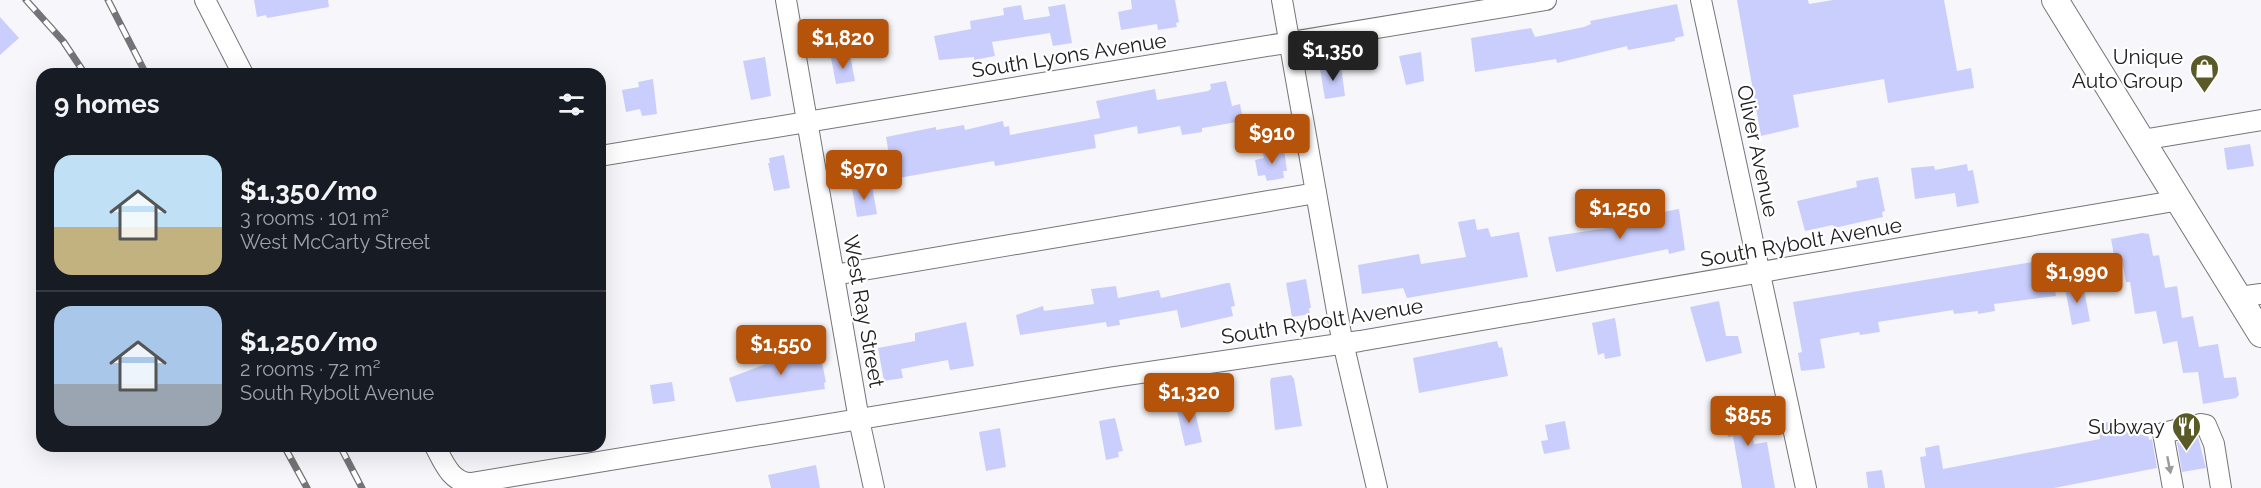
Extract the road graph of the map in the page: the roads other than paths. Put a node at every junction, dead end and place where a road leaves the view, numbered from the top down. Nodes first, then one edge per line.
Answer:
1 (205, 0) edge
2 (786, 0) edge
3 (1282, 0) edge
4 (1546, 0) edge
5 (1701, 0) edge
6 (2055, 0) edge
7 (1290, 43) junction
8 (240, 68) edge
9 (2261, 120) edge
10 (806, 122) junction
11 (2142, 140) junction
12 (606, 155) edge
13 (1316, 193) junction
14 (2180, 200) junction
15 (1760, 274) junction
16 (834, 275) junction
17 (2250, 295) edge
18 (2261, 334) edge
19 (1344, 342) junction
20 (859, 420) junction
21 (438, 452) edge
22 (874, 488) edge
23 (1377, 488) edge
24 (1806, 488) edge
25 (2173, 488) edge
26 (2221, 488) edge

1 - 8 street
2 - 10 street, West Ray Street
3 - 7 street
4 - 7 street, South Lyons Avenue
5 - 15 street, Oliver Avenue
6 - 11 main road
7 - 10 street, South Lyons Avenue
7 - 13 street
9 - 11 street
10 - 12 street, South Lyons Avenue
10 - 16 street, West Ray Street
11 - 14 main road
13 - 16 street
13 - 19 street
14 - 15 street, South Rybolt Avenue
14 - 17 main road
15 - 19 street, South Rybolt Avenue
15 - 24 street, Oliver Avenue
16 - 20 street, West Ray Street
17 - 18 main road
19 - 20 street, South Rybolt Avenue
19 - 23 street
20 - 21 street, South Rybolt Avenue
20 - 22 street, West Ray Street
26 -> 25 street

